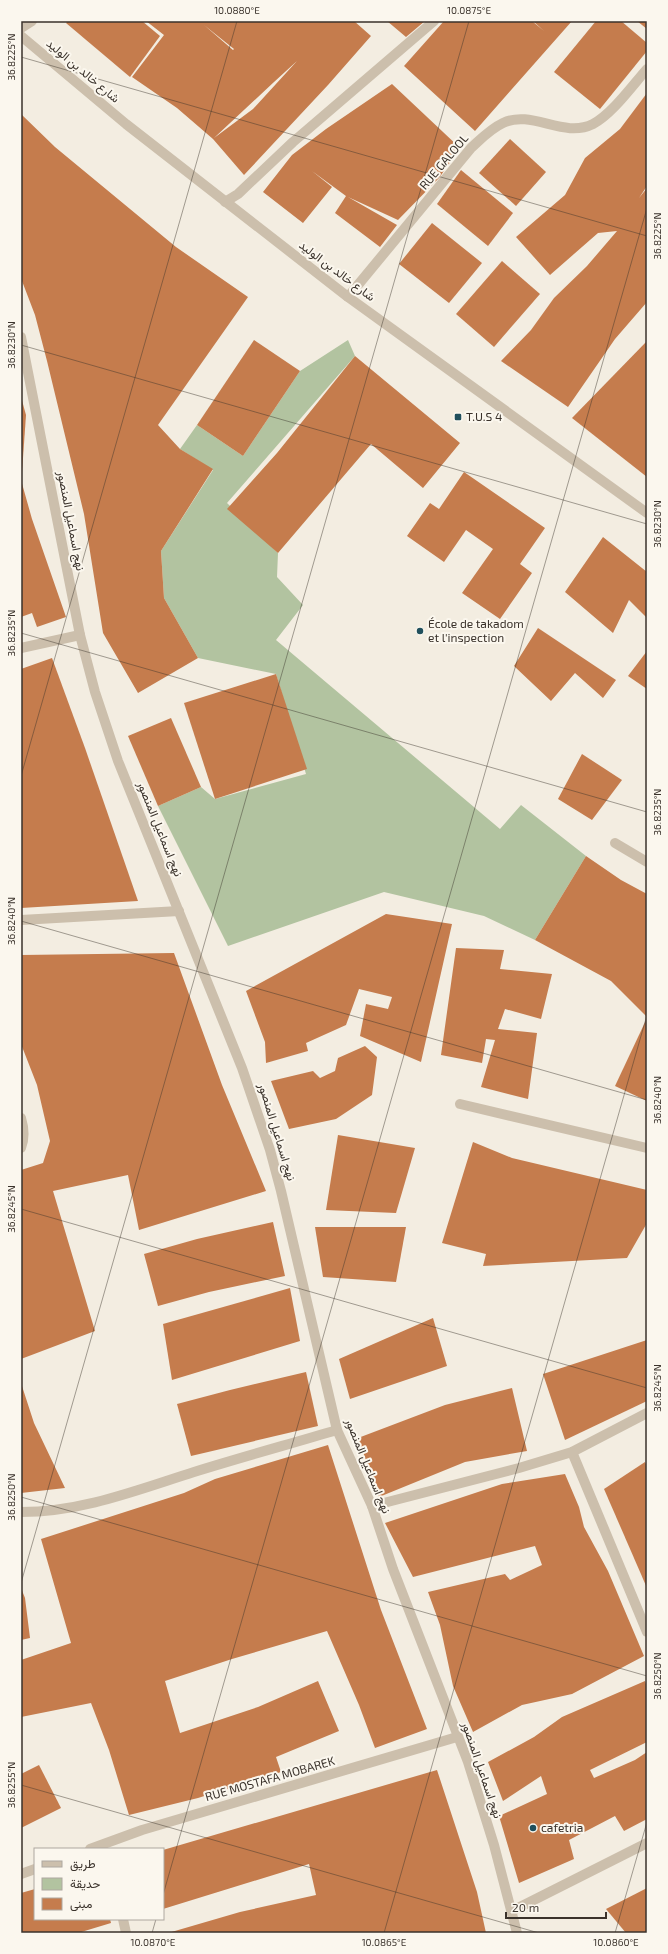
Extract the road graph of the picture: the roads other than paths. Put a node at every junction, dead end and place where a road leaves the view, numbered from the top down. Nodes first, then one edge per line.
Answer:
1 (32, 21) edge
2 (434, 21) edge
3 (21, 28) edge
4 (21, 36) edge
5 (647, 70) edge
6 (225, 202) junction
7 (348, 297) junction
8 (21, 337) edge
9 (647, 513) edge
10 (80, 634) junction
11 (21, 648) edge
12 (615, 843) dead end
13 (647, 862) edge
14 (179, 911) junction
15 (21, 920) edge
16 (460, 1104) dead end
17 (21, 1118) edge
18 (21, 1148) edge
19 (647, 1148) edge
20 (647, 1413) edge
21 (337, 1430) junction
22 (572, 1452) junction
23 (372, 1506) junction
24 (21, 1512) edge
25 (647, 1632) edge
26 (457, 1738) junction
27 (647, 1843) edge
28 (105, 1847) edge
29 (34, 1869) edge
30 (21, 1874) edge
31 (512, 1911) junction
32 (123, 1920) edge
33 (126, 1933) edge
34 (517, 1933) edge

1 - 3 street
2 - 6 street
4 - 6 street, شارع خالد بن الوليد
5 - 7 street, RUE GALOOL
6 - 7 street, شارع خالد بن الوليد
7 - 9 street, شارع خالد بن الوليد
8 - 10 street, نهج اسماعيل المنصور
10 - 11 street
10 - 14 street, نهج اسماعيل المنصور
12 - 13 street
14 - 15 street
14 - 21 street, نهج اسماعيل المنصور
16 - 19 street
17 - 18 street
20 - 22 street
21 - 23 street, نهج اسماعيل المنصور
21 - 24 street
22 - 23 street
22 - 25 street
23 - 26 street, نهج اسماعيل المنصور
26 - 28 street, RUE MOSTAFA MOBAREK
26 - 31 street, نهج اسماعيل المنصور
27 - 31 street
29 - 30 street
31 - 34 street, نهج اسماعيل المنصور
32 - 33 street

